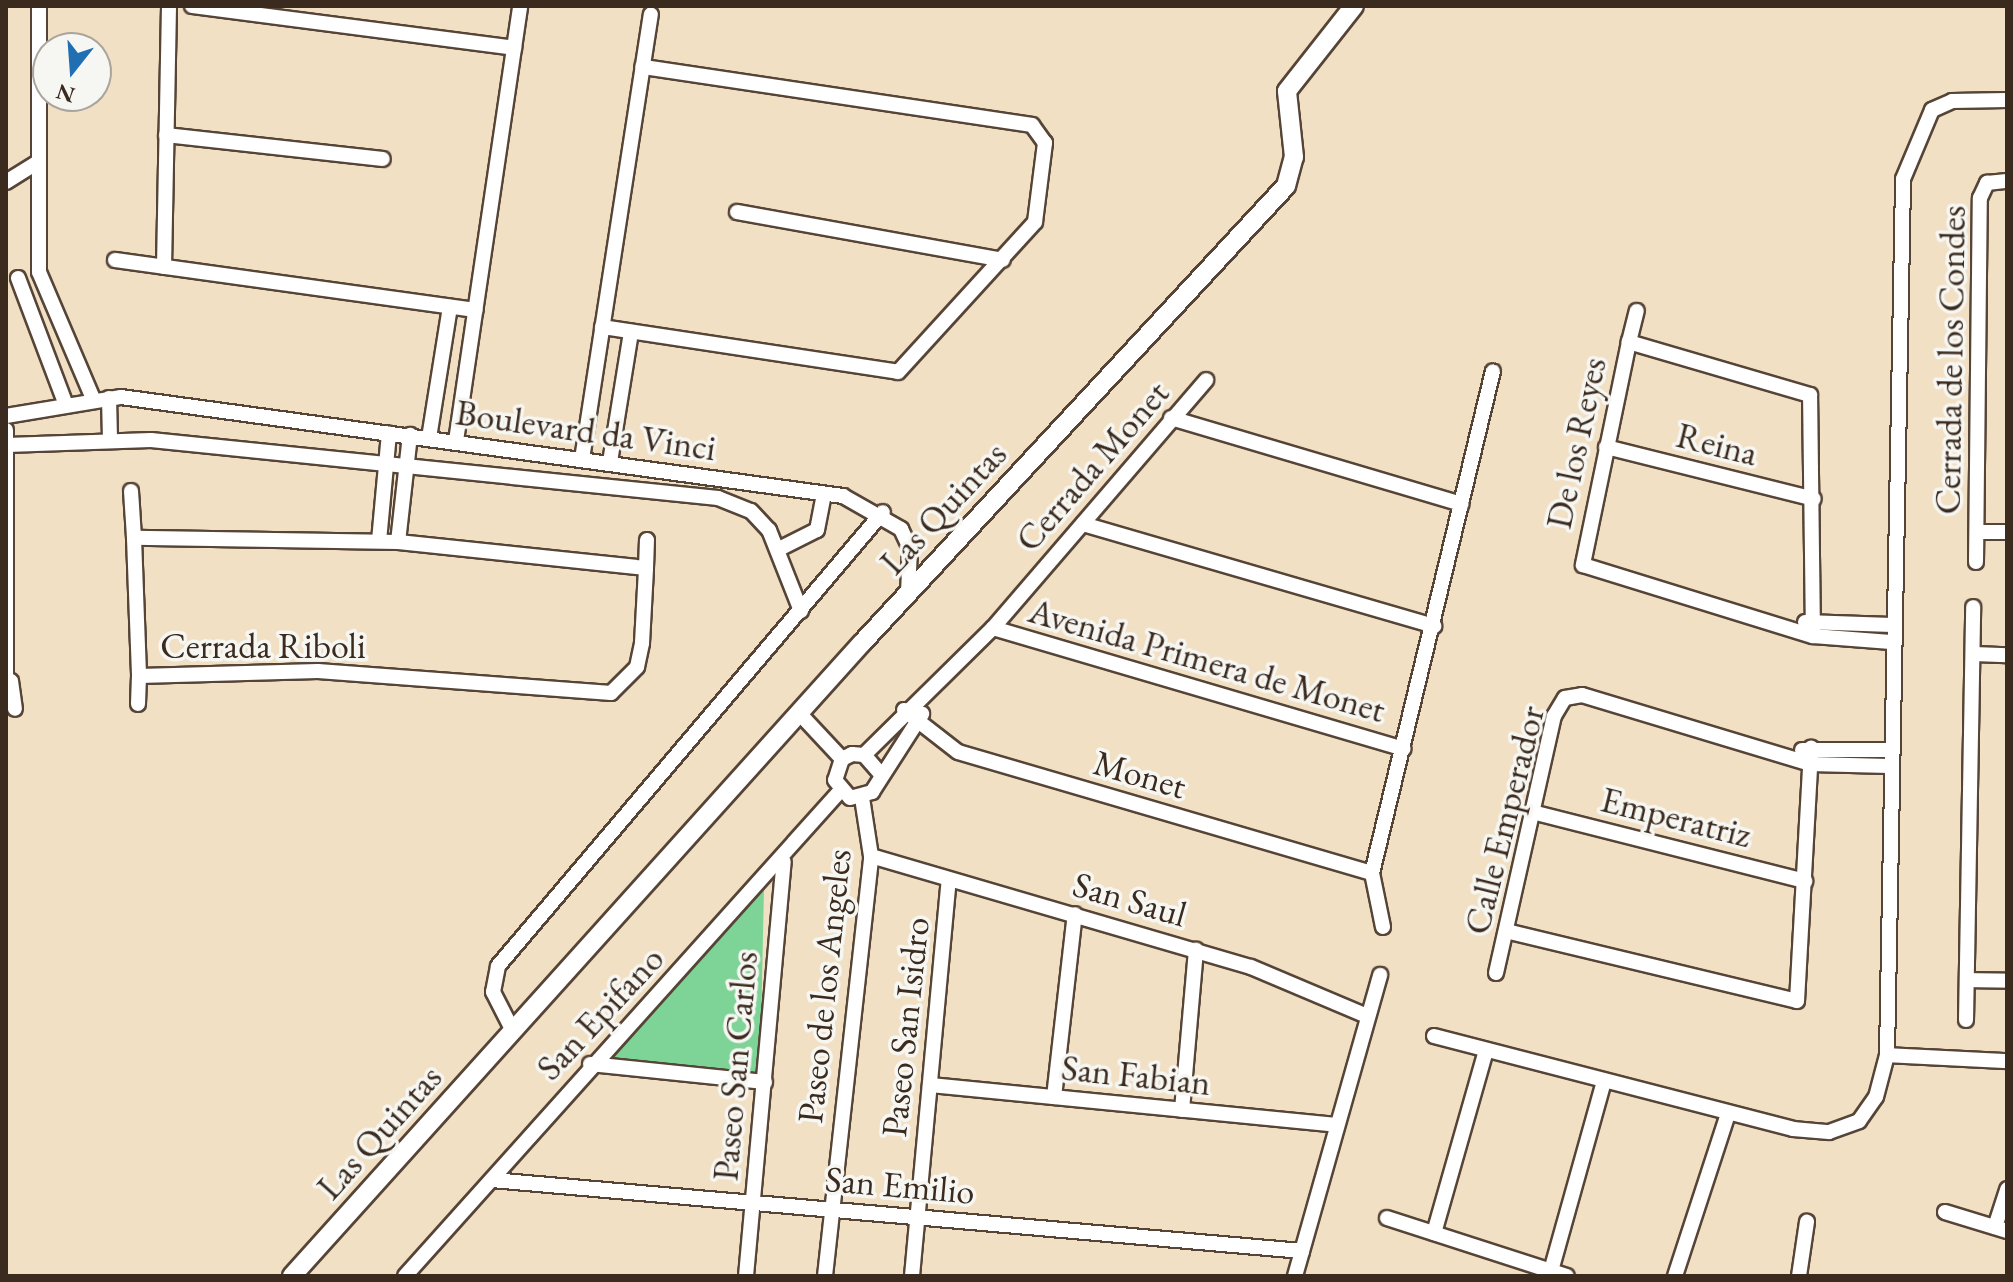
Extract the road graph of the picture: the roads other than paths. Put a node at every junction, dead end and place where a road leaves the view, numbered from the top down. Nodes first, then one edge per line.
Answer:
1 (39, 6) edge
2 (169, 6) edge
3 (192, 6) edge
4 (520, 6) edge
5 (1354, 6) edge
6 (651, 14) dead end
7 (514, 48) junction
8 (642, 67) junction
9 (2007, 100) edge
10 (166, 135) junction
11 (383, 159) dead end
12 (39, 161) junction
13 (2007, 181) edge
14 (6, 182) edge
15 (737, 212) dead end
16 (115, 260) dead end
17 (1003, 260) junction
18 (164, 267) junction
19 (39, 272) junction
20 (12, 279) edge
21 (450, 307) junction
22 (476, 310) junction
23 (1637, 311) dead end
24 (602, 327) junction
25 (631, 332) junction
26 (1629, 342) junction
27 (1493, 371) dead end
28 (1206, 380) dead end
29 (101, 399) junction
30 (66, 405) junction
31 (6, 416) edge
32 (1171, 418) junction
33 (6, 430) edge
34 (389, 433) junction
35 (410, 435) junction
36 (429, 438) junction
37 (110, 439) junction
38 (456, 441) junction
39 (7, 445) edge
40 (1606, 447) junction
41 (582, 459) junction
42 (386, 462) junction
43 (610, 462) junction
44 (407, 463) junction
45 (763, 485) junction
46 (131, 491) dead end
47 (824, 495) junction
48 (1814, 499) junction
49 (1462, 504) junction
50 (751, 511) junction
51 (888, 517) junction
52 (1083, 524) junction
53 (1977, 532) junction
54 (2007, 532) edge
55 (134, 538) junction
56 (647, 540) dead end
57 (379, 541) junction
58 (398, 542) junction
59 (781, 548) junction
60 (8, 557) edge
61 (1976, 562) dead end
62 (646, 568) junction
63 (908, 594) junction
64 (1973, 607) dead end
65 (801, 611) junction
66 (1813, 619) junction
67 (1892, 625) junction
68 (1434, 626) junction
69 (1789, 626) junction
70 (993, 628) junction
71 (1813, 636) junction
72 (1891, 642) junction
73 (1974, 654) junction
74 (2007, 655) edge
75 (139, 676) junction
76 (9, 681) edge
77 (927, 699) junction
78 (138, 704) dead end
79 (15, 709) dead end
80 (904, 710) junction
81 (800, 714) junction
82 (919, 723) junction
83 (1811, 747) junction
84 (1404, 749) junction
85 (1889, 750) junction
86 (1790, 753) junction
87 (864, 755) junction
88 (842, 759) junction
89 (1810, 764) junction
90 (1889, 766) junction
91 (879, 772) junction
92 (840, 791) junction
93 (862, 798) junction
94 (1532, 812) junction
95 (871, 856) junction
96 (784, 862) junction
97 (1372, 873) junction
98 (949, 880) junction
99 (1805, 881) junction
100 (1075, 914) junction
101 (1383, 927) dead end
102 (1506, 931) junction
103 (1196, 950) junction
104 (1496, 973) dead end
105 (1380, 975) dead end
106 (1968, 980) junction
107 (2007, 981) edge
108 (1367, 1016) junction
109 (1966, 1020) dead end
110 (513, 1031) junction
111 (1434, 1036) dead end
112 (1486, 1050) junction
113 (1887, 1055) junction
114 (2007, 1061) edge
115 (590, 1064) junction
116 (1604, 1081) junction
117 (765, 1082) junction
118 (930, 1085) junction
119 (1054, 1097) junction
120 (1182, 1110) junction
121 (1728, 1114) junction
122 (1337, 1125) junction
123 (492, 1180) junction
124 (2007, 1189) edge
125 (752, 1202) junction
126 (831, 1210) junction
127 (1945, 1212) dead end
128 (916, 1217) junction
129 (1387, 1218) dead end
130 (1807, 1222) dead end
131 (2001, 1229) edge
132 (1434, 1233) junction
133 (1302, 1251) junction
134 (1551, 1271) junction
135 (292, 1276) edge
136 (405, 1276) edge
137 (746, 1276) edge
138 (825, 1276) edge
139 (912, 1276) edge
140 (1295, 1276) edge
141 (1567, 1276) edge
142 (1675, 1276) edge
143 (1799, 1276) edge

1 - 12 street
2 - 10 street
3 - 7 street
4 - 7 street
5 - 63 street, Las Quintas
6 - 8 street
7 - 22 street
8 - 17 street
8 - 24 street
9 - 67 street
10 - 11 street
10 - 18 street
12 - 14 street
12 - 19 street
13 - 53 street, Cerrada de los Condes
15 - 17 street
16 - 18 street
17 - 25 street
18 - 21 street
19 - 20 street
19 - 29 street
20 - 30 street
21 - 22 street
21 - 36 street
22 - 38 street
23 - 26 street
24 - 25 street
24 - 41 street
25 - 43 street
26 - 40 street, De los Reyes
26 - 48 street, De los Reyes
27 - 49 street
28 - 32 street, Cerrada Monet
29 - 30 street, Boulevard da Vinci
29 - 34 street, Boulevard da Vinci
29 - 37 street
30 - 31 street, Boulevard da Vinci
32 - 49 street
32 - 52 street, Cerrada Monet
33 - 39 street
34 - 35 street, Boulevard da Vinci
34 - 42 street
35 - 36 street, Boulevard da Vinci
35 - 44 street
36 - 38 street, Boulevard da Vinci
37 - 39 street, Boulevard da Vinci
37 - 42 street, Boulevard da Vinci
38 - 41 street, Boulevard da Vinci
39 - 60 street
40 - 48 street, Reina
40 - 69 street, De los Reyes
41 - 43 street, Boulevard da Vinci
42 - 44 street, Boulevard da Vinci
42 - 57 street
43 - 45 street, Boulevard da Vinci
44 - 50 street, Boulevard da Vinci
44 - 58 street
45 - 47 street
45 - 50 street, Boulevard da Vinci
46 - 55 street, Cerrada Riboli
47 - 51 street
47 - 59 street
48 - 66 street, De los Reyes
49 - 68 street
50 - 59 street
51 - 63 street
51 - 65 street, Las Quintas
52 - 68 street
52 - 70 street, Cerrada Monet
53 - 54 street, Cerrada de los Condes
53 - 61 street
55 - 57 street
55 - 75 street, Cerrada Riboli
56 - 62 street, Cerrada Riboli
57 - 58 street
58 - 62 street
59 - 65 street
60 - 76 street
62 - 75 street, Cerrada Riboli
63 - 81 street, Las Quintas
64 - 73 street
65 - 110 street, Las Quintas
66 - 67 street
66 - 69 street
66 - 71 street, De los Reyes
67 - 72 street
68 - 84 street
69 - 71 street, De los Reyes
70 - 77 street, Cerrada Monet
70 - 84 street, Avenida Primera de Monet
71 - 72 street
72 - 85 street
73 - 74 street
73 - 106 street
75 - 78 street
76 - 79 street
77 - 80 street
77 - 82 street
80 - 82 street, Monet
80 - 87 street
81 - 88 street
81 - 110 street, Las Quintas
82 - 91 street
82 - 97 street, Monet
83 - 85 street
83 - 86 street
83 - 89 street
84 - 97 street
85 - 90 street
86 - 89 street
86 - 94 street, Calle Emperador
87 - 88 street
87 - 91 street
88 - 92 street
89 - 90 street
89 - 99 street
90 - 113 street
91 - 93 street
92 - 93 street
92 - 96 street, San Epifano
93 - 95 street, Paseo de los Angeles
94 - 99 street, Emperatriz
94 - 102 street, Calle Emperador
95 - 98 street, San Saul
95 - 126 street, Paseo de los Angeles
96 - 115 street, San Epifano
96 - 117 street, Paseo San Carlos
97 - 101 street
98 - 100 street, San Saul
98 - 118 street, Paseo San Isidro
99 - 102 street
100 - 103 street, San Saul
100 - 119 street
102 - 104 street, Calle Emperador
103 - 108 street, San Saul
103 - 120 street
105 - 108 street
106 - 107 street
106 - 109 street
108 - 122 street
110 - 135 street, Las Quintas
111 - 112 street
112 - 116 street
112 - 132 street
113 - 114 street
113 - 121 street
115 - 117 street
115 - 123 street, San Epifano
116 - 121 street
116 - 134 street
117 - 125 street, Paseo San Carlos
118 - 119 street, San Fabian
118 - 128 street, Paseo San Isidro
119 - 120 street, San Fabian
120 - 122 street, San Fabian
121 - 142 street
122 - 133 street
123 - 125 street, San Emilio
123 - 136 street, San Epifano
124 - 131 street
125 - 126 street, San Emilio
125 - 137 street, Paseo San Carlos
126 - 128 street, San Emilio
126 - 138 street, Paseo de los Angeles
127 - 131 street
128 - 133 street, San Emilio
128 - 139 street, Paseo San Isidro
129 - 132 street
130 - 143 street
132 - 134 street
133 - 140 street
134 - 141 street

